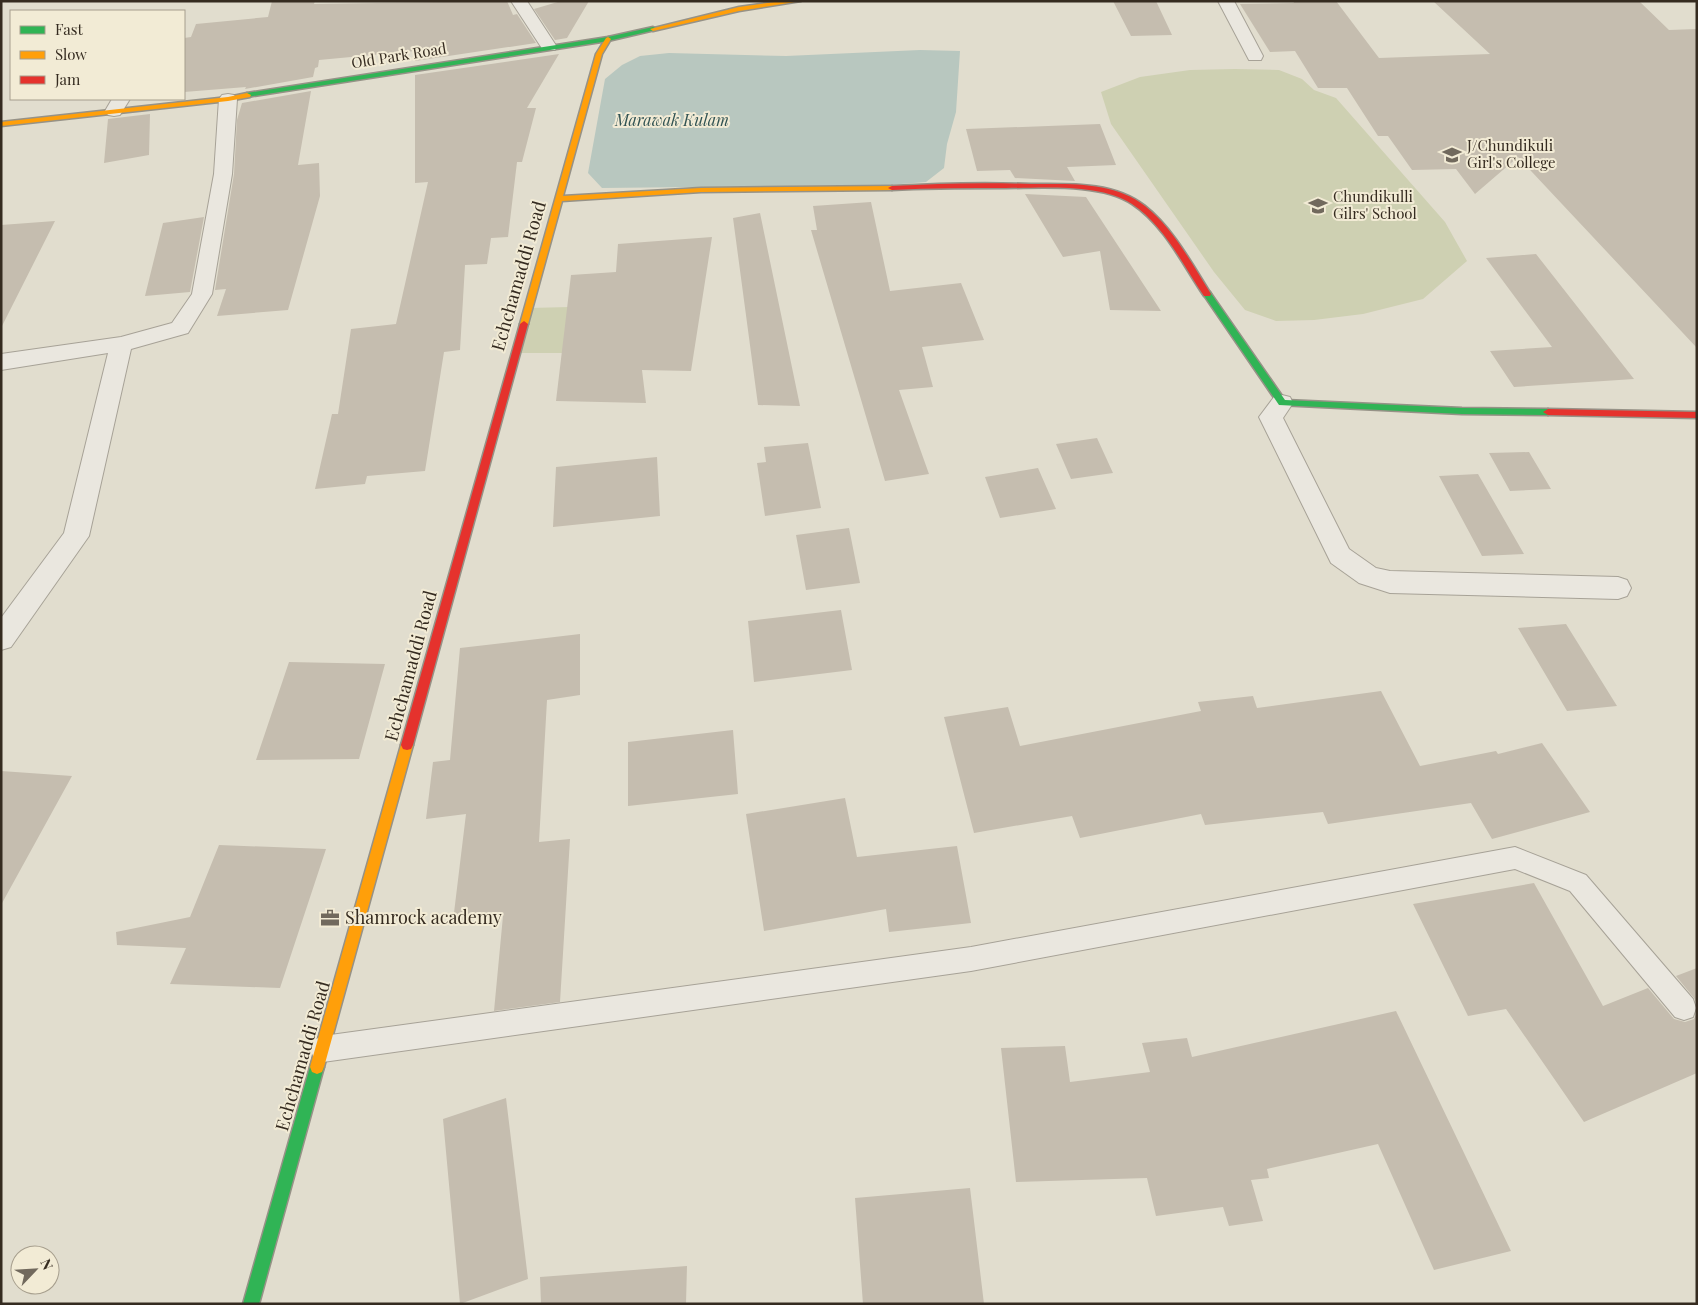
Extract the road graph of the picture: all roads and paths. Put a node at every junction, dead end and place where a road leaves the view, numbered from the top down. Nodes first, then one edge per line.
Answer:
1 (519, 1) edge
2 (798, 1) edge
3 (1226, 1) edge
4 (608, 39) junction
5 (549, 47) junction
6 (1255, 56) dead end
7 (228, 99) junction
8 (118, 105) edge
9 (1, 124) edge
10 (559, 199) junction
11 (121, 344) junction
12 (1, 362) edge
13 (1282, 403) junction
14 (1697, 415) edge
15 (1618, 588) dead end
16 (1, 639) edge
17 (1684, 1008) dead end
18 (323, 1049) junction
19 (252, 1304) edge

1 - 5 street
2 - 4 street, Old Park Road
3 - 6 street
4 - 5 street, Old Park Road
4 - 10 street, Echchamaddi Road
5 - 7 street, Old Park Road
7 - 8 street, Old Park Road
7 - 11 street
8 - 9 street, Old Park Road
10 - 13 street
10 - 18 street, Echchamaddi Road
11 - 12 street
11 - 16 street
13 - 14 street
13 - 15 street
17 - 18 lane
18 - 19 street, Echchamaddi Road

